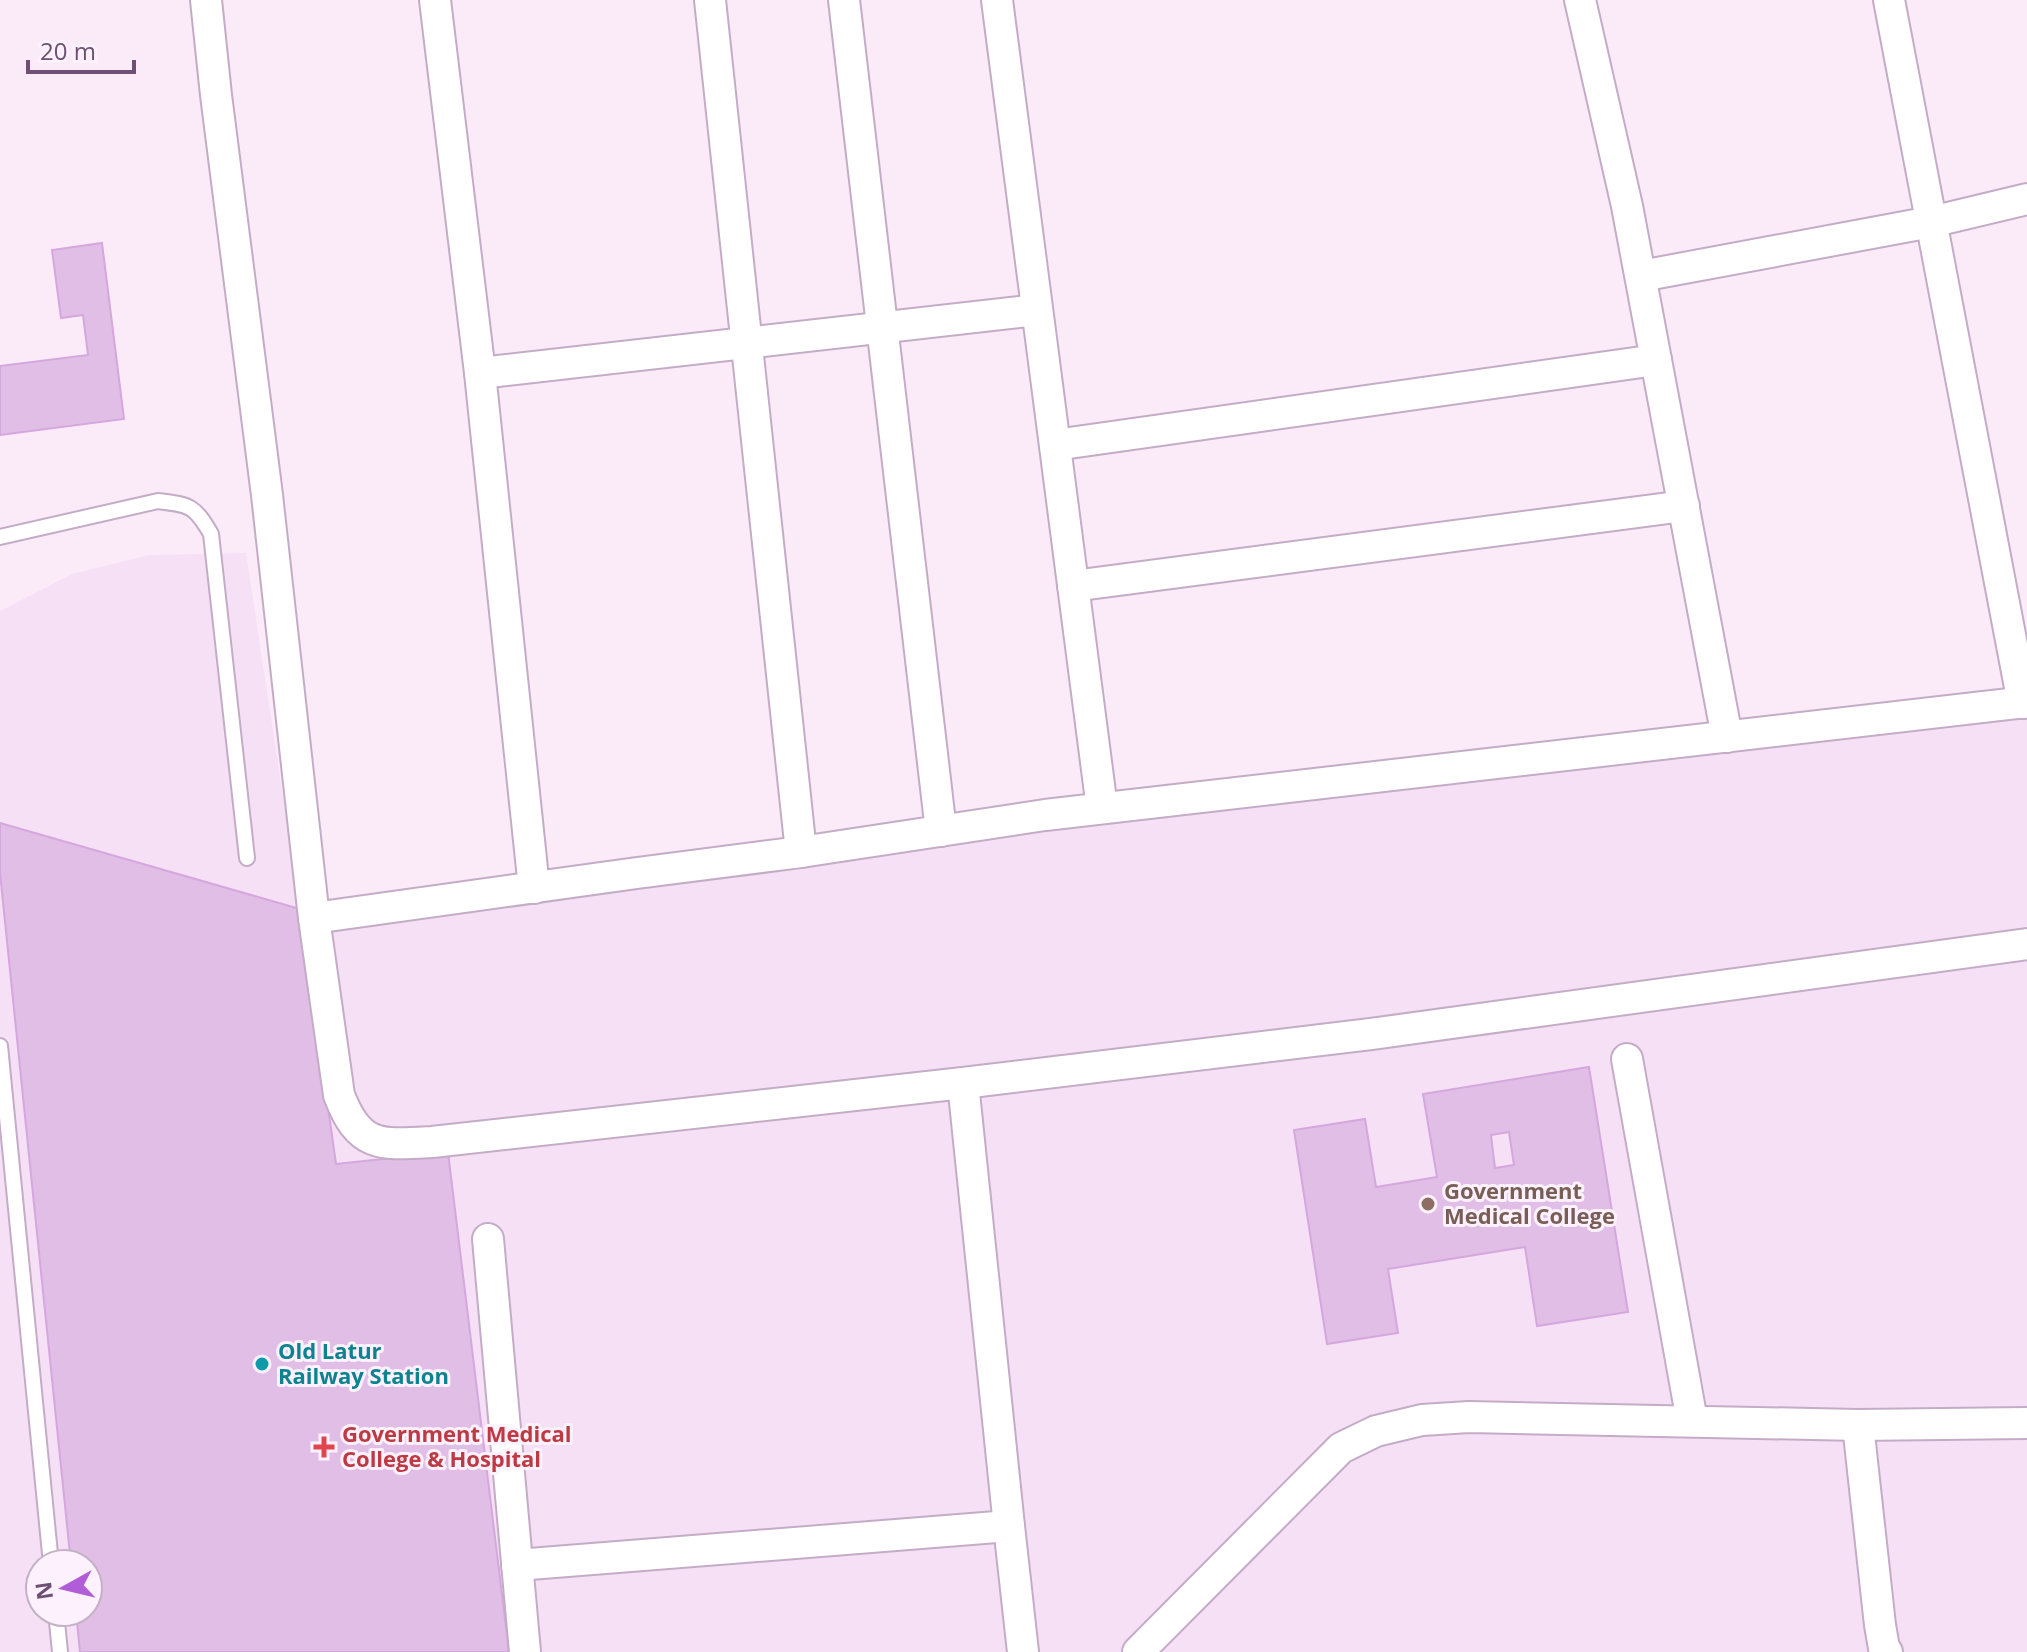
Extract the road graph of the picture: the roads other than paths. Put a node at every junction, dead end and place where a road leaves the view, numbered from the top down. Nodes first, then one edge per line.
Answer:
1 (206, 0) edge
2 (435, 0) edge
3 (710, 0) edge
4 (844, 0) edge
5 (997, 0) edge
6 (1580, 0) edge
7 (1889, 0) edge
8 (2027, 199) edge
9 (1931, 222) junction
10 (1641, 276) junction
11 (1037, 310) junction
12 (882, 327) junction
13 (746, 342) junction
14 (1656, 360) junction
15 (480, 373) junction
16 (1055, 445) junction
17 (1684, 506) junction
18 (0, 537) edge
19 (1073, 586) junction
20 (2025, 702) edge
21 (1727, 737) junction
22 (1102, 808) junction
23 (941, 831) junction
24 (801, 852) junction
25 (247, 858) dead end
26 (534, 888) junction
27 (314, 918) junction
28 (2027, 944) edge
29 (0, 1046) edge
30 (1627, 1059) dead end
31 (963, 1083) junction
32 (488, 1239) dead end
33 (1692, 1421) junction
34 (2027, 1423) edge
35 (1858, 1425) junction
36 (1009, 1526) junction
37 (49, 1548) edge
38 (508, 1566) junction
39 (58, 1628) edge
40 (60, 1652) edge
41 (525, 1652) edge
42 (1023, 1652) edge
43 (1138, 1652) edge
44 (1887, 1652) edge

1 - 27 street
2 - 15 street
3 - 13 street
4 - 12 street
5 - 11 street
6 - 10 street
7 - 9 street
8 - 9 street
9 - 10 street
9 - 20 street
10 - 14 street
11 - 12 street
11 - 16 street
12 - 13 street
12 - 23 street
13 - 15 street
13 - 24 street
14 - 16 street
14 - 17 street
15 - 26 street
16 - 19 street
17 - 19 street
17 - 21 street
18 - 25 lane
19 - 22 street
20 - 21 street
21 - 22 street
22 - 23 street
23 - 24 street
24 - 26 street
26 - 27 street
27 - 31 street
28 - 31 street
29 - 37 lane
30 - 33 street
31 - 36 street
32 - 38 street
33 - 35 street
33 - 43 street
34 - 35 street
35 - 44 street
36 - 38 street
36 - 42 street
38 - 41 street
39 - 40 lane

